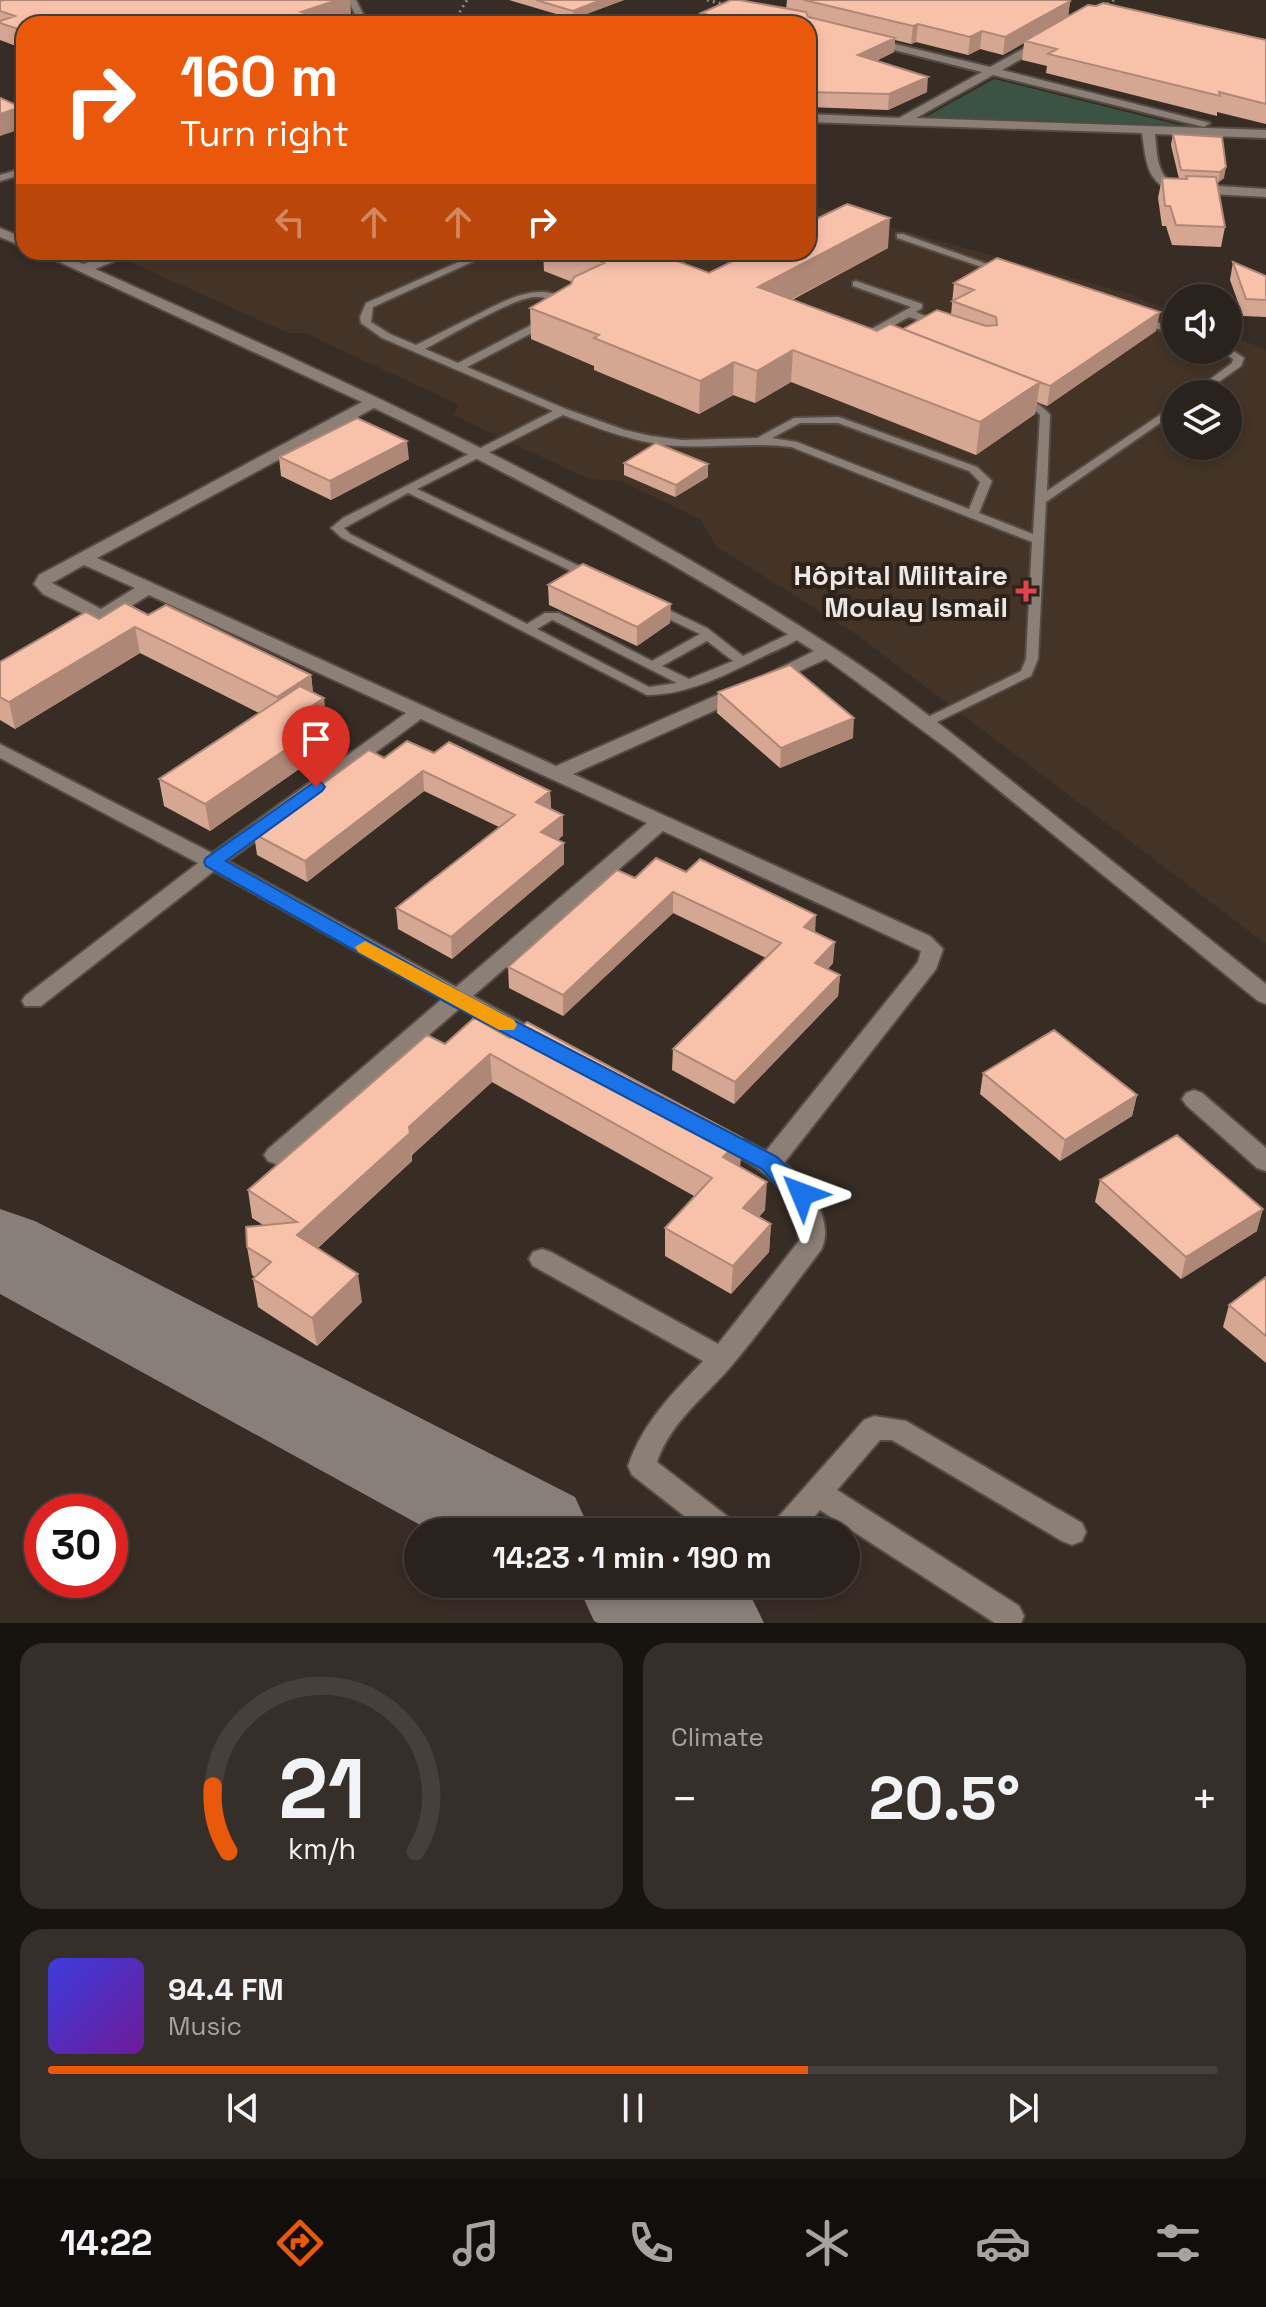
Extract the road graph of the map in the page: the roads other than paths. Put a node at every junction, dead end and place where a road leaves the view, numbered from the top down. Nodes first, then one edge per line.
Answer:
1 (1057, 34) edge
2 (854, 37) edge
3 (994, 72) junction
4 (816, 118) edge
5 (902, 121) junction
6 (1148, 130) junction
7 (1247, 134) junction
8 (1266, 134) edge
9 (1266, 193) edge
10 (900, 236) dead end
11 (63, 260) edge
12 (108, 260) edge
13 (471, 260) edge
14 (83, 269) junction
15 (1018, 277) edge
16 (856, 284) dead end
17 (566, 311) edge
18 (908, 313) junction
19 (1133, 317) edge
20 (552, 318) edge
21 (948, 327) edge
22 (1162, 327) edge
23 (874, 345) edge
24 (418, 348) junction
25 (1237, 364) edge
26 (460, 366) junction
27 (1215, 380) edge
28 (1013, 398) edge
29 (371, 403) junction
30 (562, 411) junction
31 (1162, 417) edge
32 (762, 439) junction
33 (479, 453) junction
34 (408, 489) junction
35 (1043, 499) junction
36 (973, 514) junction
37 (1038, 540) junction
38 (81, 557) junction
39 (601, 581) edge
40 (148, 588) junction
41 (642, 601) edge
42 (102, 616) junction
43 (527, 630) junction
44 (799, 634) junction
45 (708, 635) junction
46 (64, 643) edge
47 (828, 652) junction
48 (740, 660) junction
49 (652, 666) junction
50 (688, 684) junction
51 (419, 712) junction
52 (927, 723) junction
53 (0, 750) edge
54 (558, 773) junction
55 (663, 820) junction
56 (213, 862) junction
57 (1266, 996) edge
58 (458, 1000) junction
59 (33, 1001) dead end
60 (557, 1052) edge
61 (1194, 1099) dead end
62 (699, 1126) edge
63 (276, 1155) dead end
64 (1266, 1162) edge
65 (770, 1163) junction
66 (542, 1259) dead end
67 (721, 1358) junction
68 (818, 1493) junction
69 (708, 1518) edge
70 (796, 1518) edge
71 (1072, 1532) dead end
72 (1009, 1616) dead end

1 - 3 street
2 - 3 street
3 - 5 street
3 - 7 street
4 - 5 street
5 - 6 street
6 - 7 street
6 - 9 street
7 - 8 street
10 - 15 lane
11 - 14 street
12 - 14 street
13 - 24 lane
14 - 29 street
16 - 18 lane
17 - 24 lane
18 - 21 lane
18 - 23 lane
19 - 22 lane
20 - 26 lane
24 - 26 lane
25 - 27 lane
26 - 30 lane
28 - 35 lane
29 - 33 street
29 - 38 street
30 - 32 lane
30 - 33 lane
31 - 35 lane
32 - 36 lane
32 - 36 lane
33 - 34 lane
33 - 44 street
34 - 39 lane
34 - 43 lane
35 - 37 lane
36 - 37 lane
37 - 52 lane
38 - 40 street
38 - 42 street
40 - 42 street
40 - 51 street
41 - 45 lane
42 - 46 street
43 - 49 lane
43 - 50 lane
44 - 47 street
44 - 48 lane
45 - 48 lane
45 - 49 lane
47 - 52 street
47 - 54 street
48 - 50 lane
49 - 50 lane
51 - 54 street
51 - 56 street
52 - 57 street
53 - 56 street
54 - 55 street
55 - 58 street
55 - 65 street
56 - 58 street
56 - 59 street
58 - 60 street
58 - 63 street
61 - 64 street
62 - 65 street
65 - 67 street
66 - 67 street
67 - 69 street
68 - 70 street
68 - 71 street
68 - 72 street

